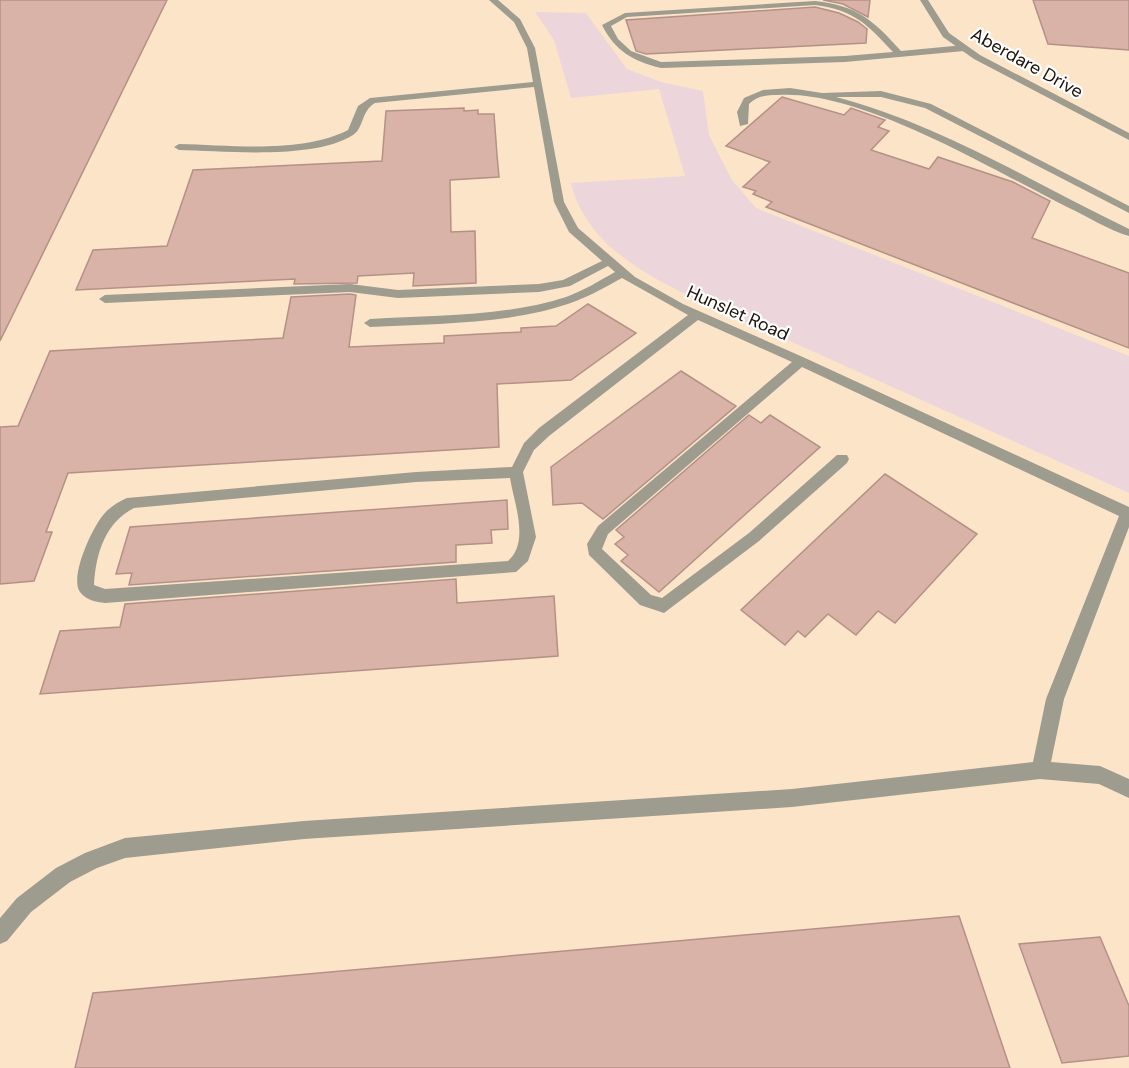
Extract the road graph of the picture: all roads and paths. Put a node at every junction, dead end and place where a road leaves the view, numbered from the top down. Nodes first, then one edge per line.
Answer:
1 (494, 0) edge
2 (924, 0) edge
3 (964, 48) junction
4 (899, 54) junction
5 (538, 84) junction
6 (820, 95) junction
7 (743, 124) dead end
8 (1129, 137) edge
9 (179, 147) dead end
10 (1129, 210) edge
11 (1129, 233) edge
12 (609, 262) junction
13 (622, 273) junction
14 (105, 298) dead end
15 (696, 315) junction
16 (370, 323) dead end
17 (801, 361) junction
18 (842, 459) dead end
19 (516, 472) junction
20 (1128, 513) edge
21 (1040, 770) junction
22 (1129, 789) edge
23 (0, 934) edge

1 - 5 street, Hunslet Road
2 - 3 street, Aberdare Drive
3 - 4 street
3 - 8 street, Aberdare Drive
4 - 4 street
5 - 9 street
5 - 12 street, Hunslet Road
6 - 7 street
6 - 10 street
6 - 11 street
12 - 13 street, Hunslet Road
12 - 14 street
13 - 15 street, Hunslet Road
13 - 16 street
15 - 17 street, Hunslet Road
15 - 19 street
17 - 18 street
17 - 20 street, Hunslet Road
19 - 19 street
20 - 21 street
21 - 22 street
21 - 23 street

